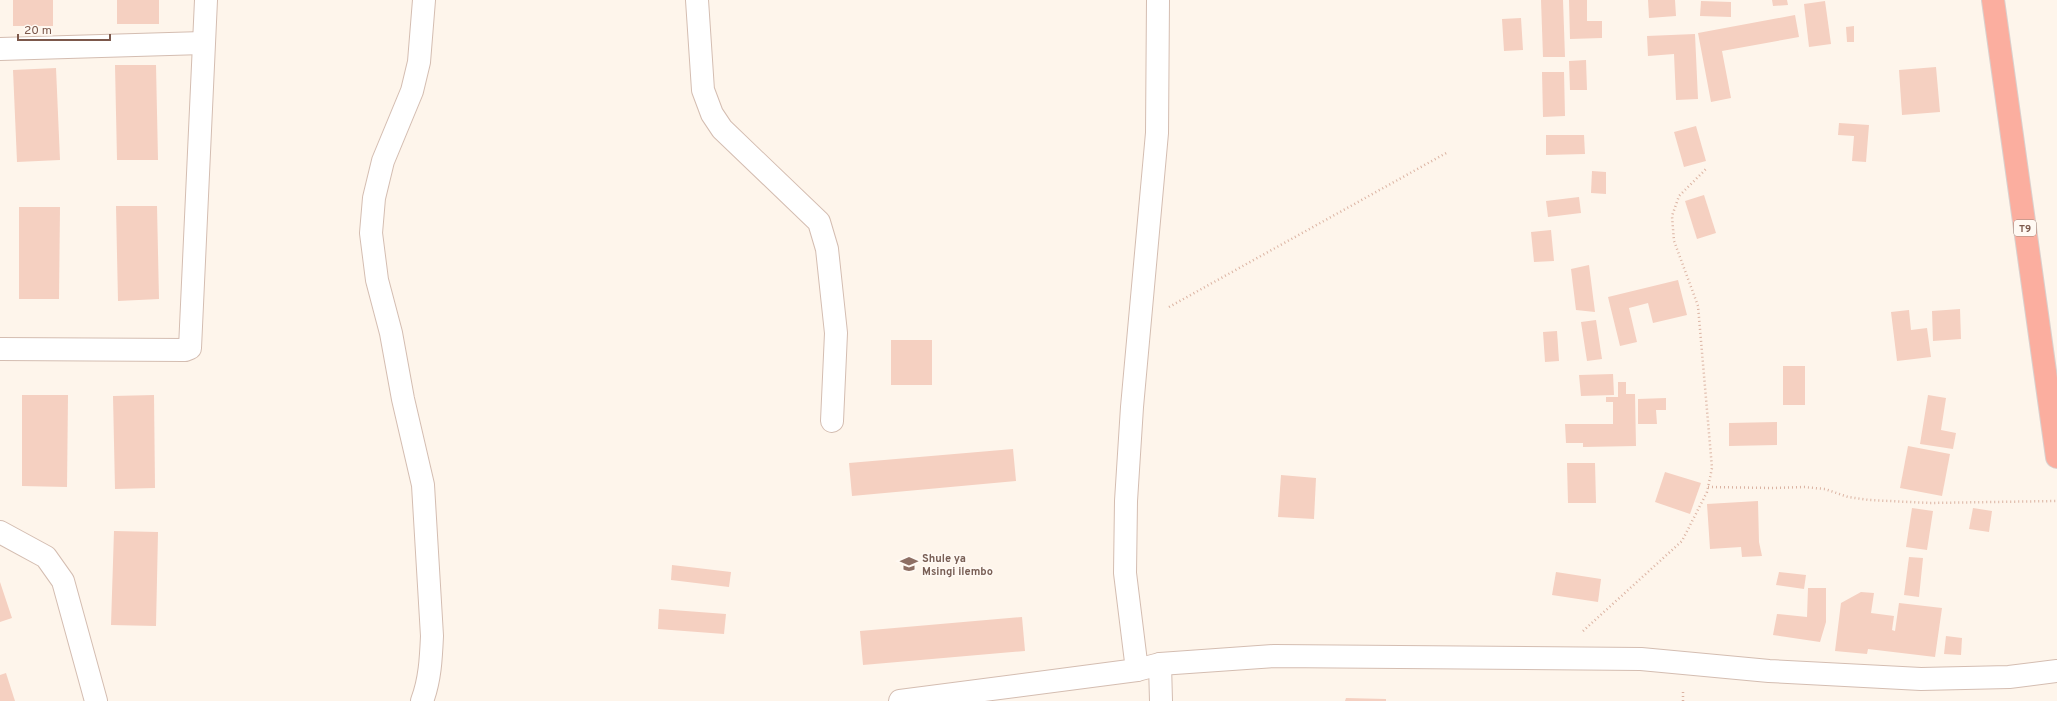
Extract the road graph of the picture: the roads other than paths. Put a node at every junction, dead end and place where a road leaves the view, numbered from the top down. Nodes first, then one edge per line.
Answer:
1 (206, 0) edge
2 (424, 0) edge
3 (697, 0) edge
4 (1158, 0) edge
5 (1993, 0) edge
6 (203, 43) junction
7 (0, 49) edge
8 (0, 349) edge
9 (832, 421) dead end
10 (2057, 457) edge
11 (0, 532) edge
12 (1160, 664) junction
13 (1137, 670) junction
14 (2057, 671) edge
15 (96, 701) edge
16 (422, 701) edge
17 (900, 701) edge
18 (1161, 701) edge

1 - 6 street
2 - 16 street
3 - 9 street
4 - 13 street
5 - 10 highway, T9
6 - 7 street
6 - 8 street
11 - 15 street
12 - 13 street
12 - 14 street
12 - 18 street
13 - 17 street

